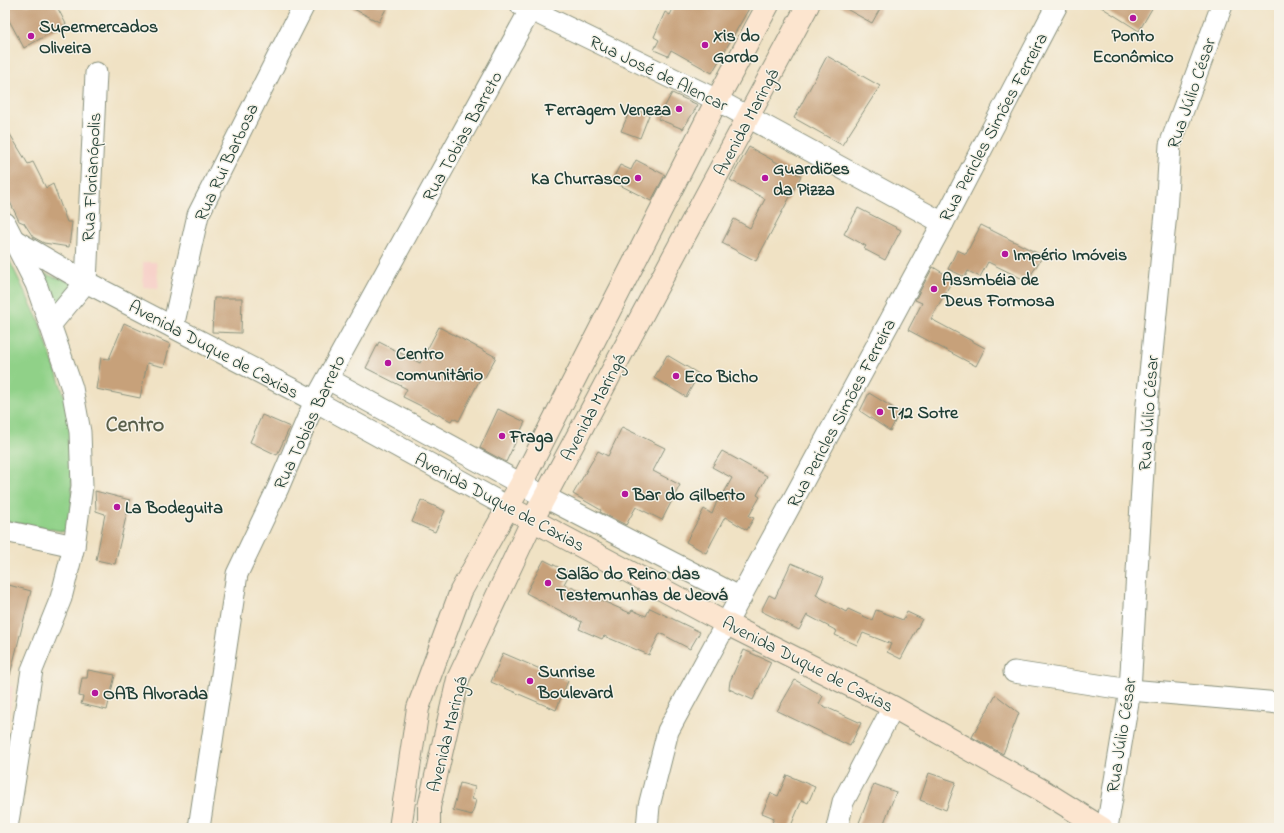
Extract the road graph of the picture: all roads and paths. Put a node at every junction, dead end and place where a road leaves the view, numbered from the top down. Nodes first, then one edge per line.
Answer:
1 (304, 5) edge
2 (768, 5) edge
3 (808, 5) edge
4 (1057, 5) edge
5 (1222, 5) edge
6 (528, 7) edge
7 (96, 73) dead end
8 (717, 100) junction
9 (749, 118) junction
10 (943, 224) junction
11 (10, 231) edge
12 (86, 282) junction
13 (51, 324) junction
14 (173, 327) junction
15 (328, 379) junction
16 (315, 401) junction
17 (521, 484) junction
18 (545, 497) junction
19 (508, 507) junction
20 (533, 519) junction
21 (5, 531) edge
22 (74, 546) junction
23 (741, 598) junction
24 (727, 624) junction
25 (1014, 672) dead end
26 (1130, 690) junction
27 (1279, 702) edge
28 (893, 707) junction
29 (7, 828) edge
30 (199, 828) edge
31 (400, 828) edge
32 (429, 828) edge
33 (647, 828) edge
34 (837, 828) edge
35 (1102, 828) edge
36 (1107, 828) edge

1 - 14 street, Rua Rui Barbosa
2 - 8 main road, Avenida Maringá
3 - 9 main road, Avenida Maringá
4 - 10 street, Rua Pericles Simões Ferreira
5 - 26 street, Rua Júlio César
6 - 8 street, Rua José de Alencar
6 - 15 street, Rua Tobias Barreto
7 - 12 street, Rua Florianópolis
8 - 9 street, Rua José de Alencar
8 - 17 main road, Avenida Maringá
9 - 10 street, Rua José de Alencar
9 - 18 main road, Avenida Maringá
10 - 23 street, Rua Pericles Simões Ferreira
11 - 12 street, Avenida Duque de Caxias
11 - 13 street
12 - 13 street
12 - 14 street, Avenida Duque de Caxias
13 - 22 street
14 - 16 street, Avenida Duque de Caxias
15 - 16 street, Rua Tobias Barreto
15 - 17 street, Avenida Duque de Caxias
16 - 19 street, Avenida Duque de Caxias
16 - 30 street, Rua Tobias Barreto
17 - 18 street, Avenida Duque de Caxias
17 - 19 main road, Avenida Maringá
18 - 20 main road, Avenida Maringá
18 - 23 street, Avenida Duque de Caxias
19 - 20 main road, Avenida Duque de Caxias
19 - 31 main road, Avenida Maringá
20 - 24 main road, Avenida Duque de Caxias
20 - 32 main road, Avenida Maringá
21 - 22 street
22 - 29 street
23 - 24 street, Rua Pericles Simões Ferreira
24 - 28 main road, Avenida Duque de Caxias
24 - 33 street, Rua Pericles Simões Ferreira
25 - 26 street
26 - 27 street
26 - 36 street, Rua Júlio César
28 - 34 street
28 - 35 main road, Avenida Duque de Caxias

